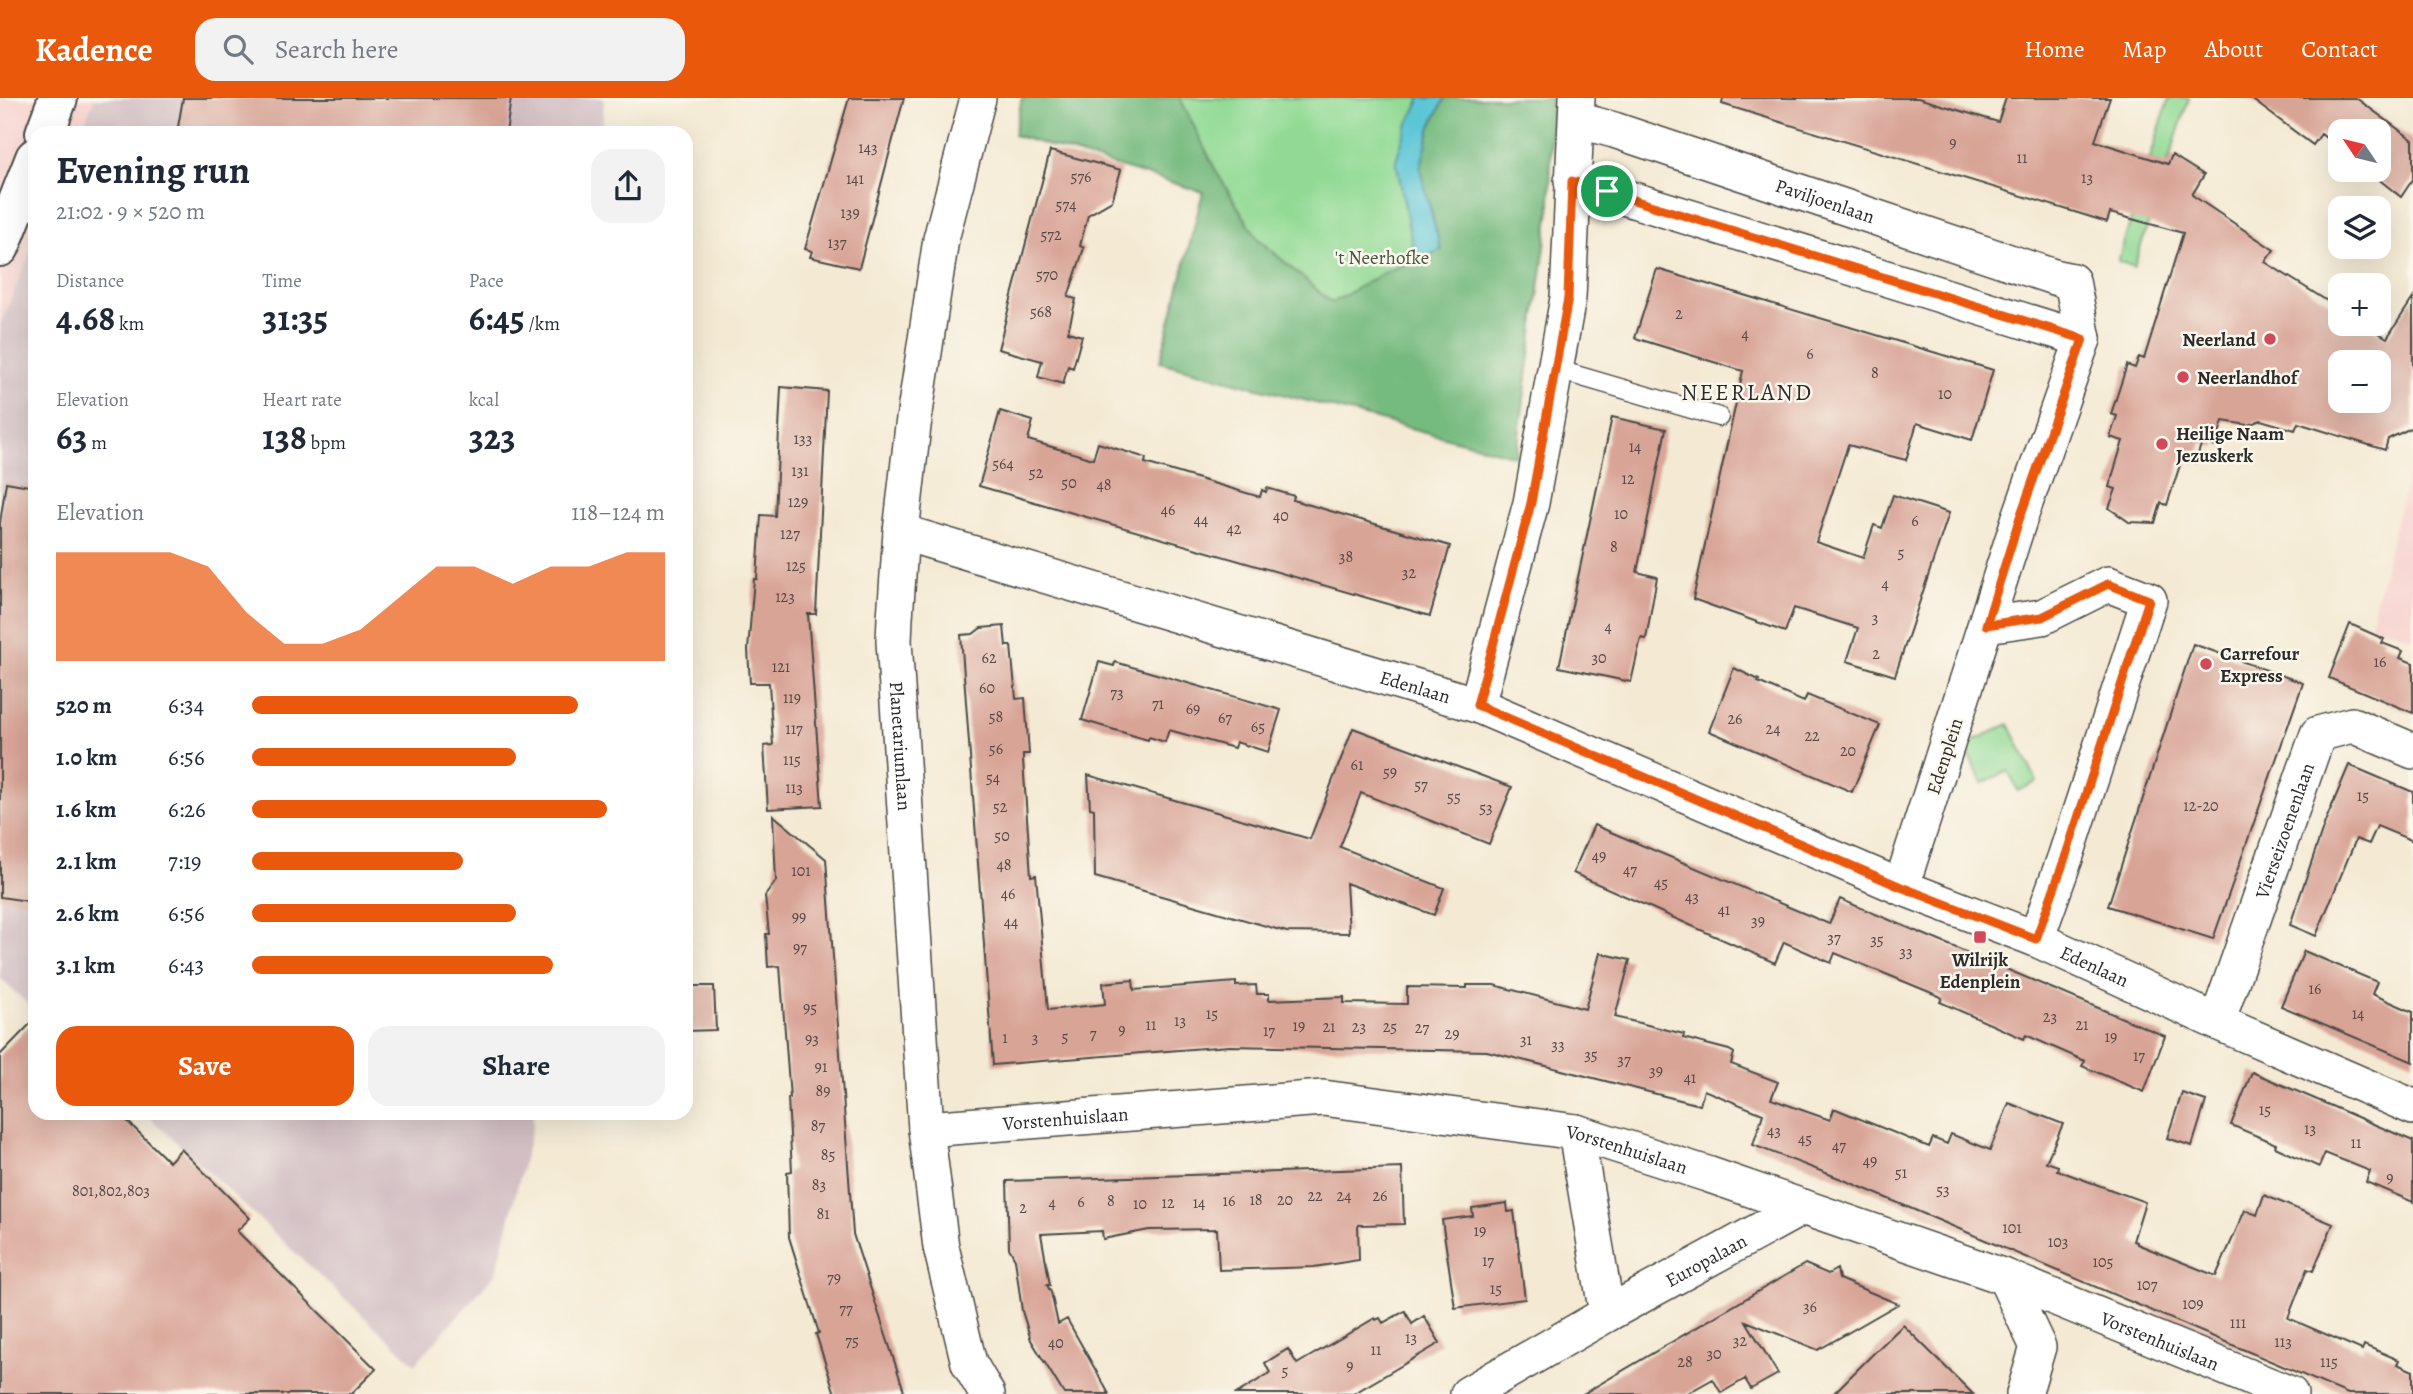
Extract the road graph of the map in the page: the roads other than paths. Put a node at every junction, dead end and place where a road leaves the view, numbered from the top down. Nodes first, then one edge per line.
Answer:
1 (58, 98) edge
2 (978, 98) edge
3 (1577, 109) edge
4 (48, 126) edge
5 (28, 176) edge
6 (1572, 181) junction
7 (0, 247) edge
8 (2083, 339) junction
9 (1555, 369) junction
10 (1719, 417) dead end
11 (901, 532) junction
12 (1986, 625) junction
13 (1477, 705) junction
14 (2413, 751) edge
15 (1901, 887) junction
16 (2036, 939) junction
17 (2217, 1022) junction
18 (2413, 1107) edge
19 (926, 1129) junction
20 (1576, 1132) junction
21 (1803, 1206) junction
22 (2005, 1278) junction
23 (1607, 1314) junction
24 (987, 1394) edge
25 (1468, 1394) edge
26 (2024, 1394) edge
27 (2290, 1394) edge

1 - 4 street
2 - 11 street, Planetariumlaan
3 - 6 street
3 - 8 street, Paviljoenlaan
5 - 7 street
6 - 8 street
6 - 9 street
8 - 12 street, Edenplein
9 - 10 lane
9 - 13 street
11 - 13 street, Edenlaan
11 - 19 street, Planetariumlaan
12 - 15 street, Edenplein
12 - 16 street
13 - 15 street, Edenlaan
14 - 17 street, Vierseizoenenlaan
15 - 16 street, Edenlaan
16 - 17 street, Edenlaan
17 - 18 street, Edenlaan
19 - 20 street, Vorstenhuislaan
19 - 24 street, Planetariumlaan
20 - 21 street, Vorstenhuislaan
20 - 23 street
21 - 22 street, Vorstenhuislaan
21 - 23 street, Europalaan
22 - 26 street
22 - 27 street, Vorstenhuislaan
23 - 25 street, Europalaan

